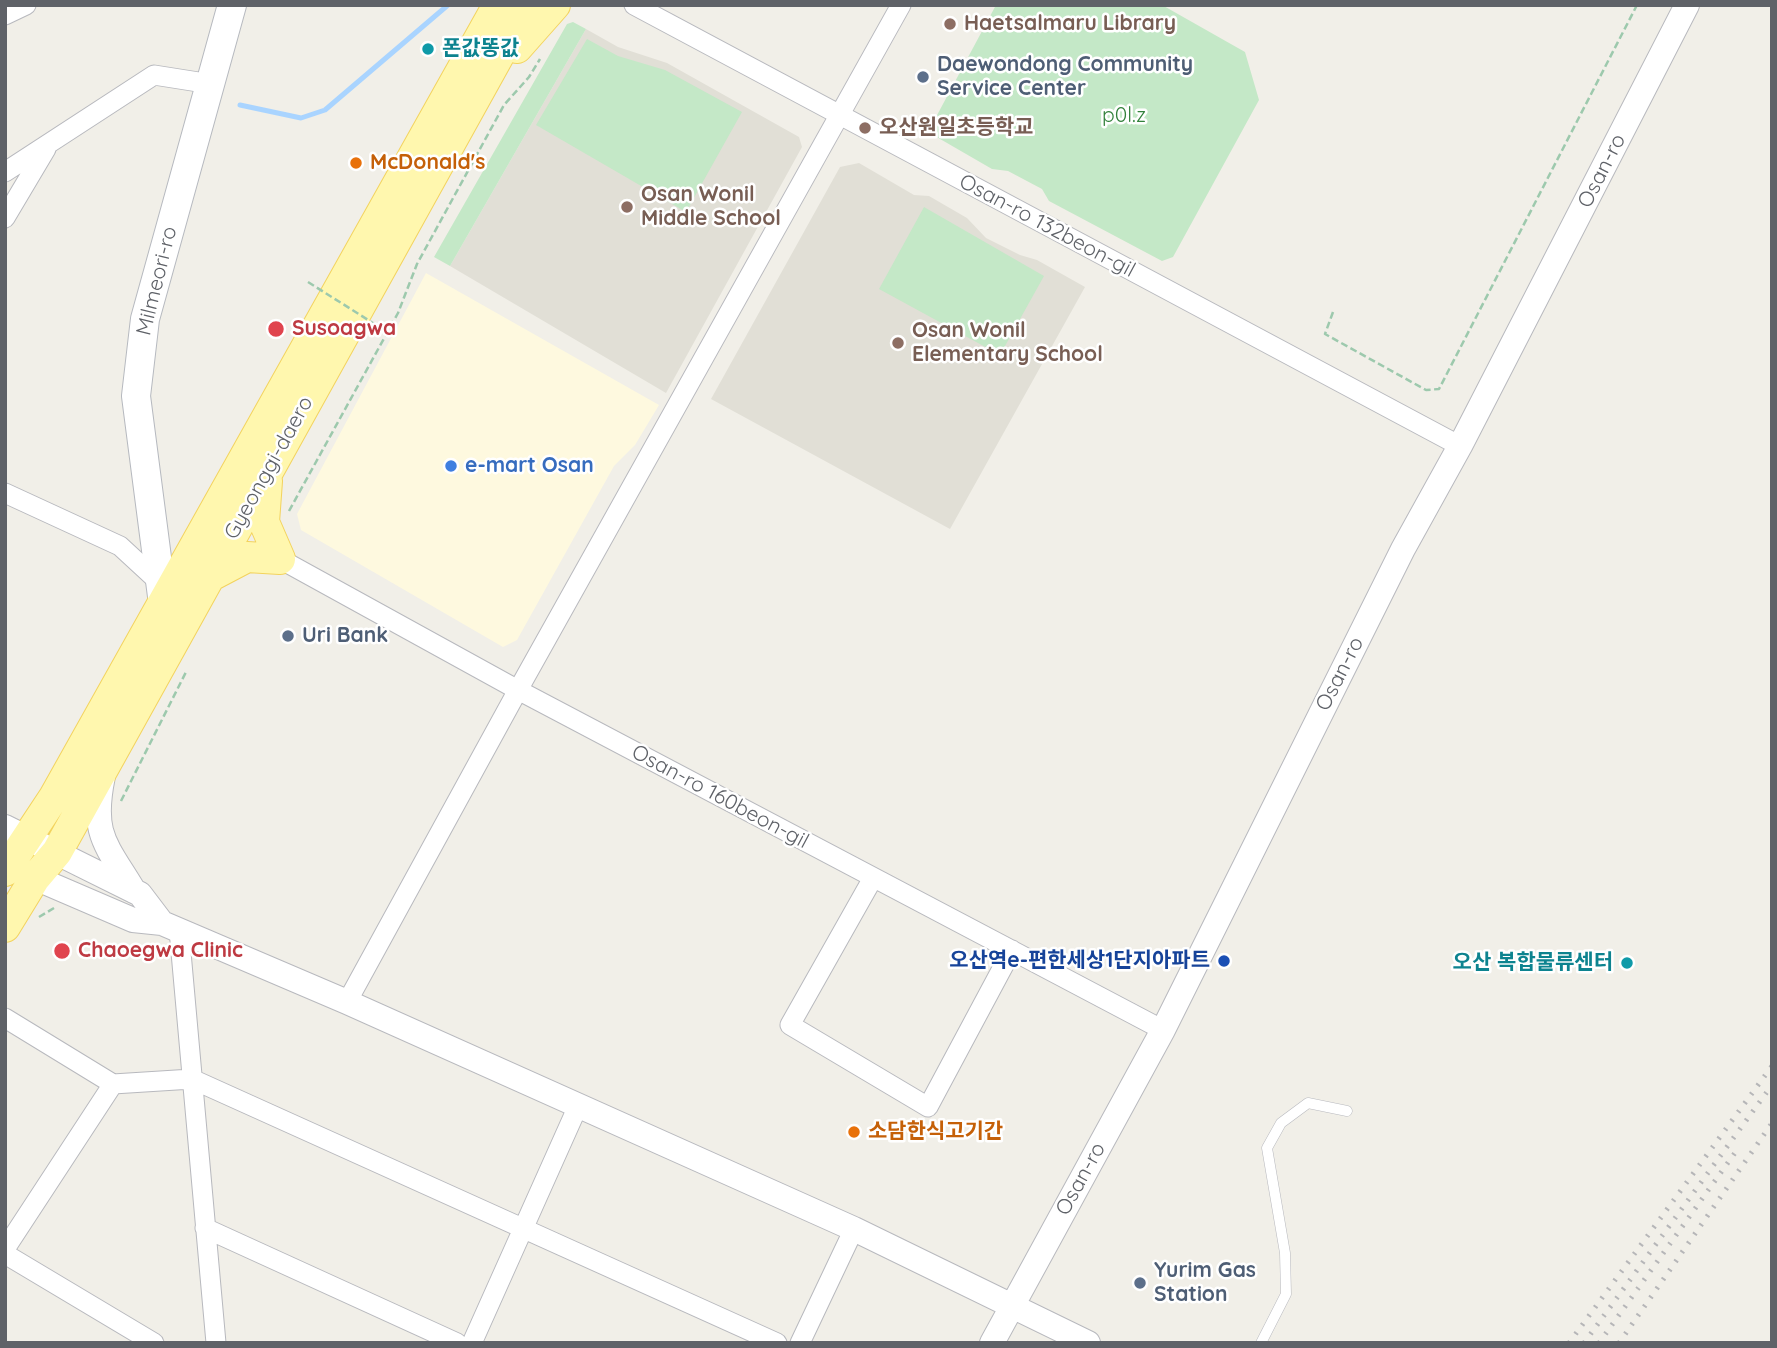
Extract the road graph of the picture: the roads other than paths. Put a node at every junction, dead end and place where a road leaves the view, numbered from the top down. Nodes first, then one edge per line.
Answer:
1 (26, 5) edge
2 (233, 5) edge
3 (498, 5) edge
4 (527, 5) edge
5 (555, 5) edge
6 (634, 5) edge
7 (901, 5) edge
8 (1687, 5) edge
9 (659, 11) edge
10 (5, 15) edge
11 (211, 84) junction
12 (474, 99) junction
13 (841, 116) junction
14 (49, 144) junction
15 (5, 172) edge
16 (5, 218) edge
17 (1460, 446) junction
18 (267, 471) junction
19 (5, 493) edge
20 (280, 559) junction
21 (209, 576) junction
22 (161, 593) junction
23 (176, 637) junction
24 (518, 690) junction
25 (106, 764) junction
26 (13, 829) edge
27 (57, 852) junction
28 (14, 870) edge
29 (873, 878) junction
30 (134, 891) junction
31 (76, 896) junction
32 (170, 926) junction
33 (5, 928) edge
34 (1012, 950) junction
35 (347, 1002) junction
36 (5, 1018) edge
37 (1163, 1030) junction
38 (192, 1079) junction
39 (113, 1084) junction
40 (578, 1106) junction
41 (1347, 1111) dead end
42 (205, 1228) junction
43 (854, 1229) junction
44 (523, 1230) junction
45 (5, 1251) edge
46 (1012, 1304) junction
47 (154, 1343) edge
48 (216, 1343) edge
49 (457, 1343) edge
50 (472, 1343) edge
51 (778, 1343) edge
52 (800, 1343) edge
53 (992, 1343) edge
54 (1088, 1343) edge
55 (1261, 1343) edge

1 - 10 street
2 - 11 main road, Milmeori-ro
3 - 22 main road, Gyeonggi-daero
4 - 12 main road, Gyeonggi-daero
5 - 12 main road
6 - 9 street, Osan-ro 132beon-gil
7 - 13 street
8 - 17 street, Osan-ro
9 - 13 street, Osan-ro 132beon-gil
11 - 14 street
11 - 22 main road, Milmeori-ro
12 - 18 main road, Gyeonggi-daero
13 - 17 street, Osan-ro 132beon-gil
13 - 24 street
14 - 15 street
14 - 16 street
17 - 37 street, Osan-ro
18 - 20 main road
18 - 21 main road, Gyeonggi-daero
19 - 22 street
20 - 21 main road
20 - 24 street, Osan-ro 160beon-gil
21 - 23 main road, Gyeonggi-daero
22 - 23 main road
22 - 26 main road, Gyeonggi-daero
23 - 25 main road, Gyeonggi-daero
24 - 29 street, Osan-ro 160beon-gil
24 - 35 street
25 - 27 main road, Gyeonggi-daero
25 - 30 street
26 - 27 street
26 - 28 main road, Gyeonggi-daero
27 - 28 main road, Gyeonggi-daero
27 - 30 street
28 - 31 street
28 - 33 main road, Gyeonggi-daero
29 - 34 street, Osan-ro 160beon-gil
29 - 34 street
30 - 32 street
31 - 32 street
31 - 33 street
32 - 35 street
32 - 38 street
34 - 37 street, Osan-ro 160beon-gil
35 - 40 street
36 - 39 street
37 - 46 street, Osan-ro
38 - 39 street
38 - 42 street
38 - 44 street
39 - 45 street
40 - 43 street
40 - 44 street
41 - 55 lane
42 - 48 street
42 - 49 street
43 - 46 street
43 - 52 street
44 - 50 street
44 - 51 street
45 - 47 street
46 - 53 street, Osan-ro
46 - 54 street

